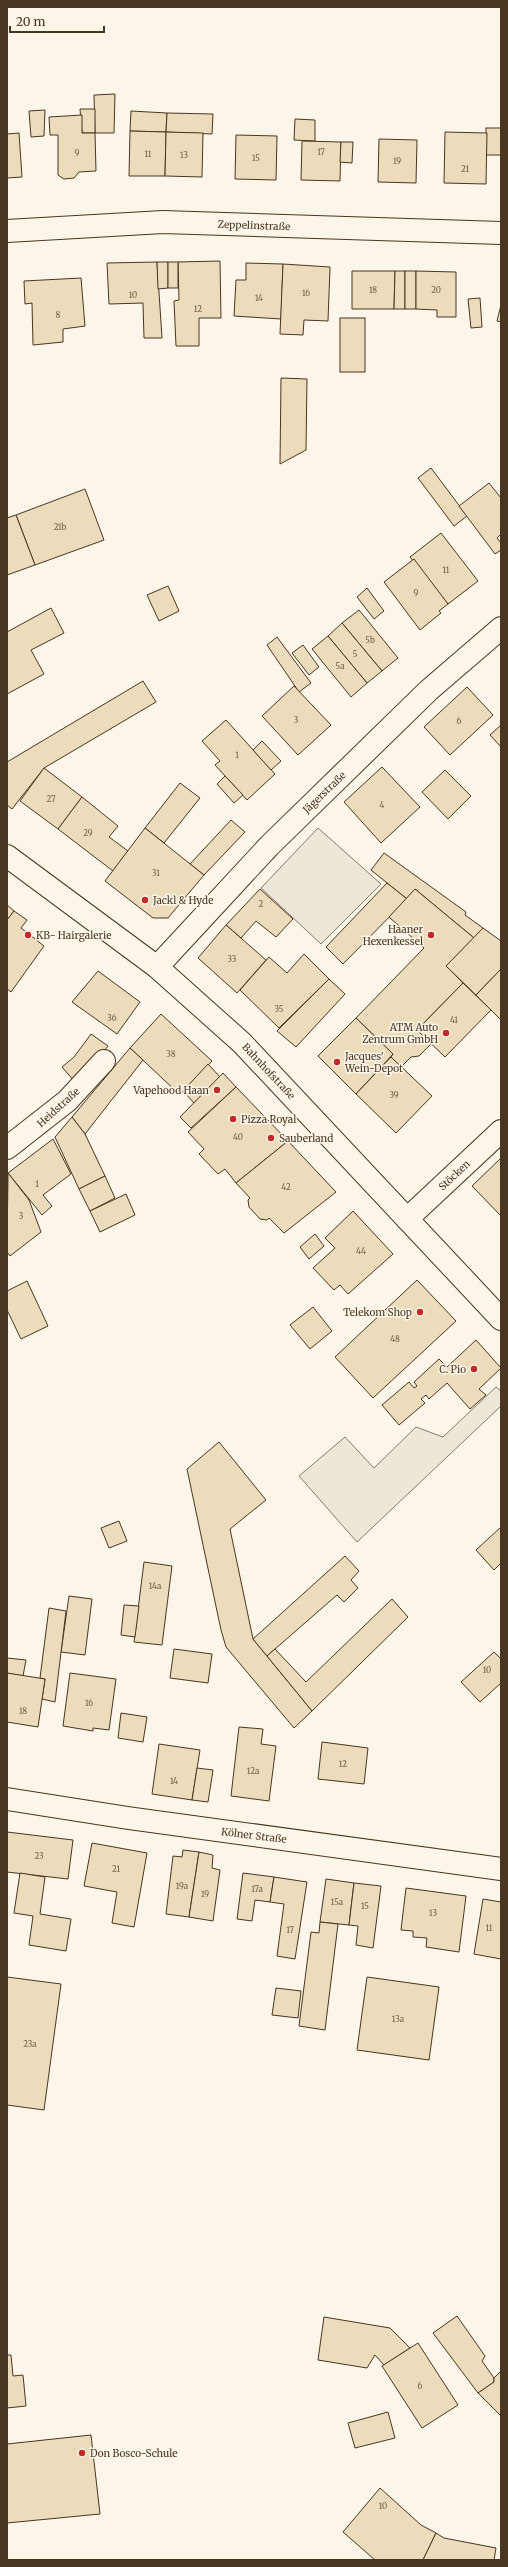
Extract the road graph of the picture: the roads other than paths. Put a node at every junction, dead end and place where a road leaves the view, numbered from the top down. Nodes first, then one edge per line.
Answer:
1 (7, 230) edge
2 (501, 233) edge
3 (501, 628) edge
4 (7, 856) edge
5 (157, 967) junction
6 (104, 1060) dead end
7 (501, 1131) edge
8 (7, 1148) edge
9 (407, 1219) junction
10 (501, 1319) edge
11 (7, 1799) edge
12 (501, 1869) edge

1 - 2 street, Zeppelinstraße
3 - 5 street, Jägerstraße
4 - 5 street, Bahnhofstraße
5 - 9 street, Bahnhofstraße
6 - 8 street, Heidstraße
7 - 9 street, Stöcken
9 - 10 street, Bahnhofstraße
11 - 12 street, Kölner Straße

